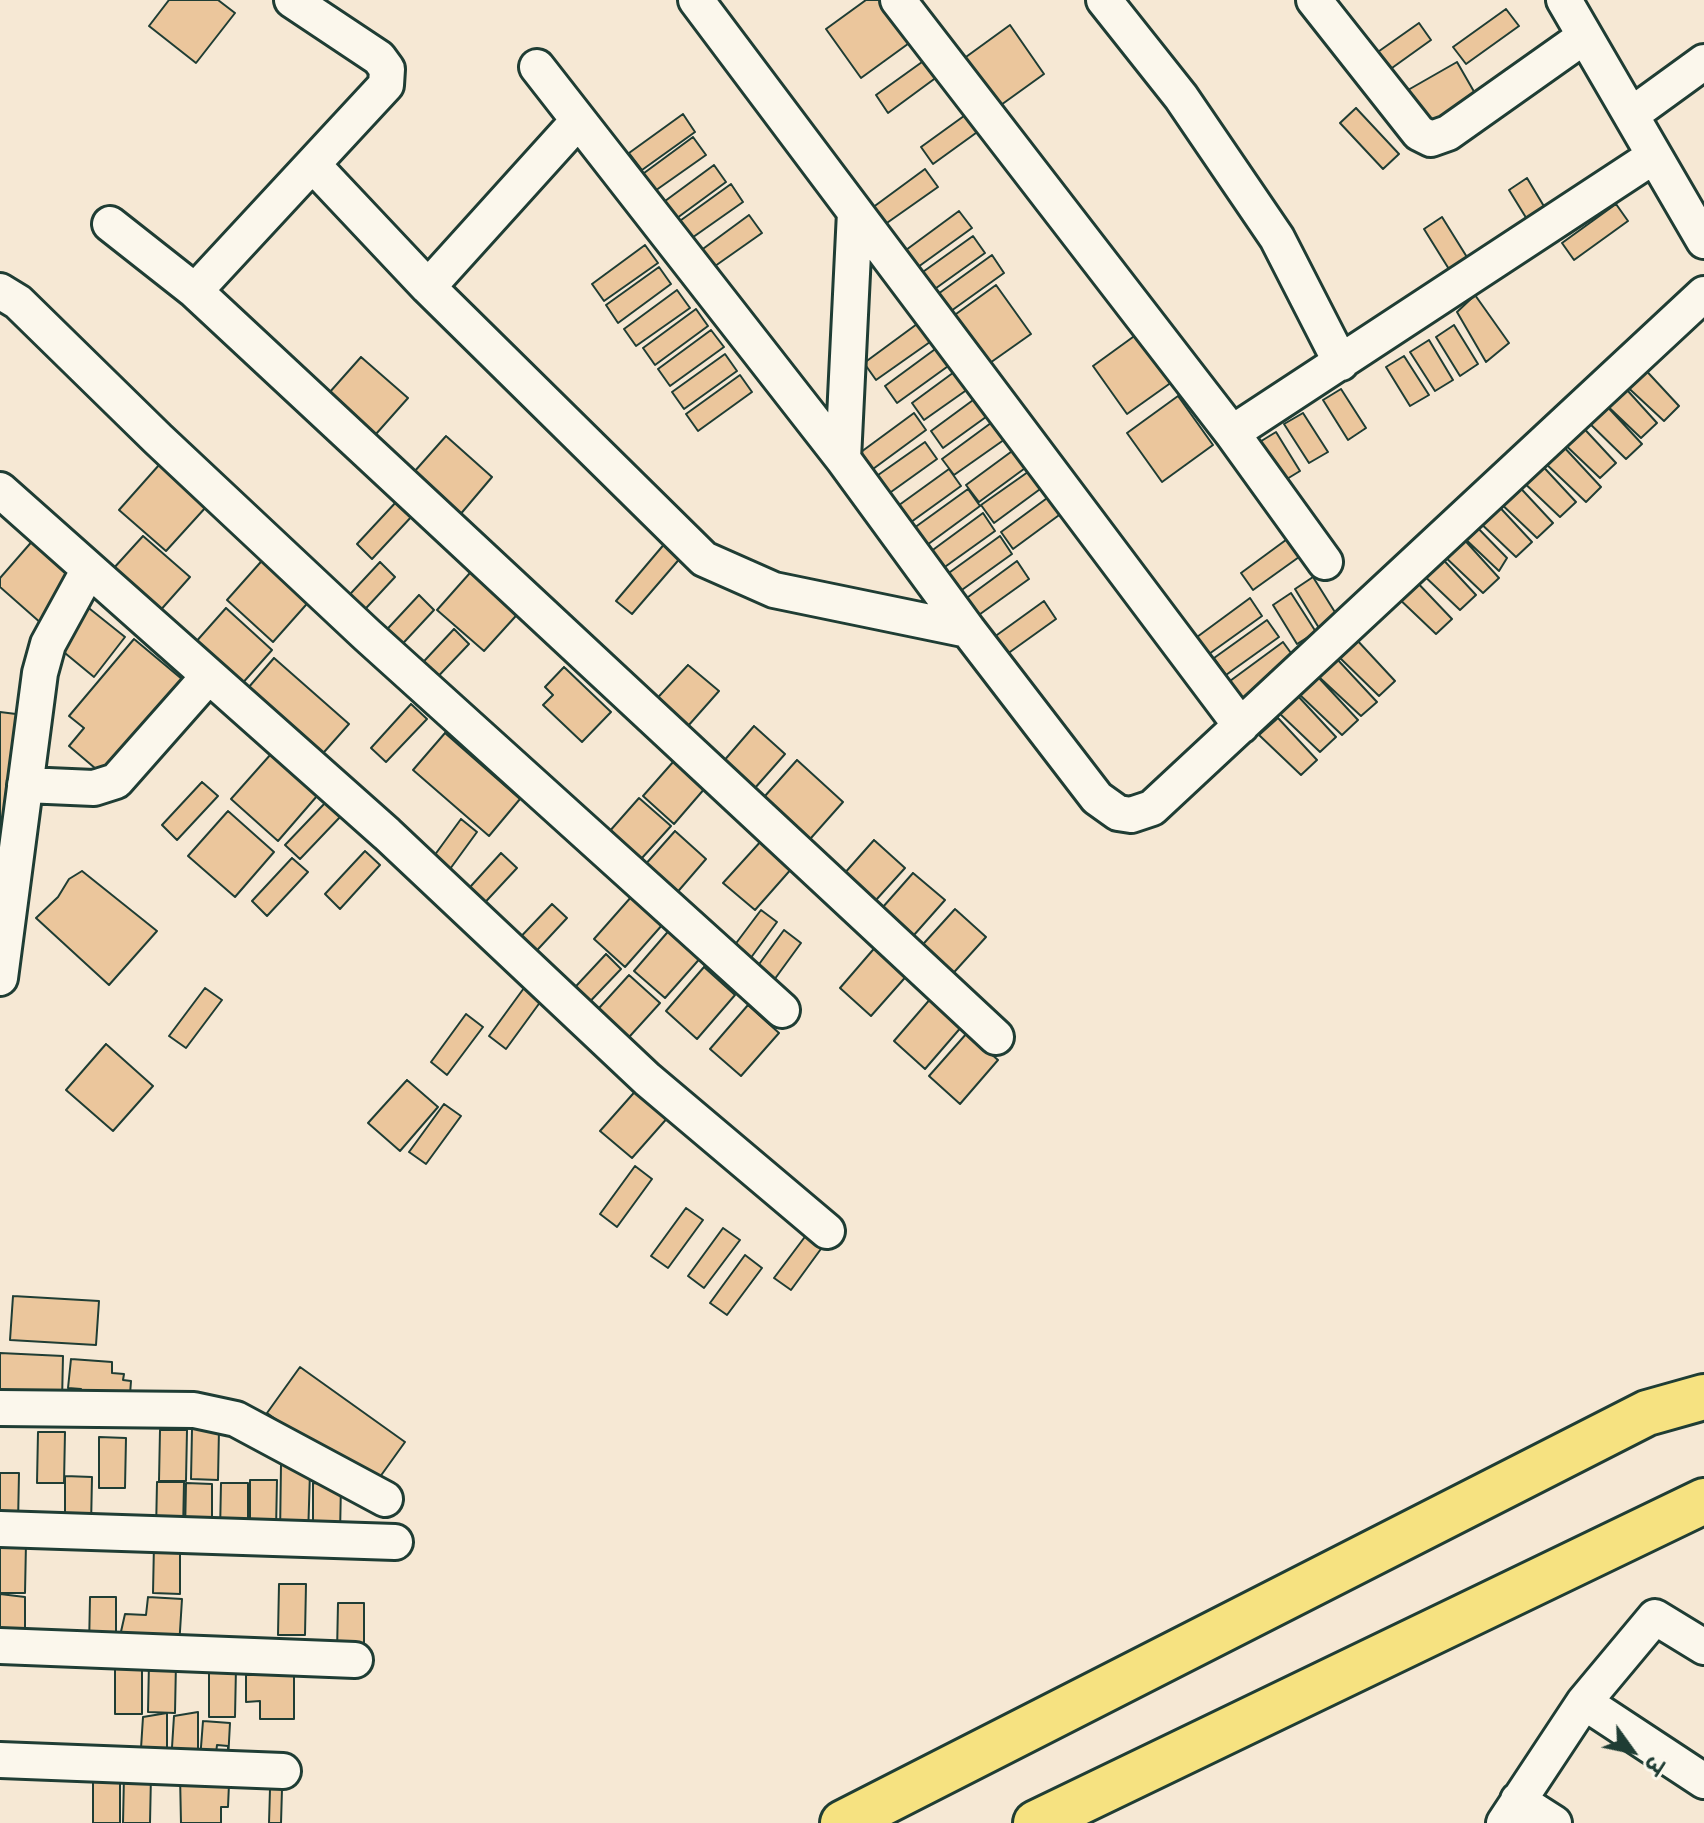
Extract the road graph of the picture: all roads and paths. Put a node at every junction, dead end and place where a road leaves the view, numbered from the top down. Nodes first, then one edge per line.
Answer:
1 (292, 0) edge
2 (696, 0) edge
3 (898, 0) edge
4 (1104, 0) edge
5 (1314, 0) edge
6 (1564, 0) edge
7 (1585, 36) junction
8 (1704, 62) edge
9 (537, 67) dead end
10 (1631, 115) junction
11 (578, 121) junction
12 (1654, 156) junction
13 (314, 166) junction
14 (855, 212) junction
15 (110, 224) dead end
16 (1704, 241) edge
17 (428, 287) junction
18 (0, 291) edge
19 (195, 291) junction
20 (1704, 294) edge
21 (1341, 363) junction
22 (1232, 433) junction
23 (843, 459) junction
24 (0, 490) edge
25 (1325, 562) dead end
26 (88, 571) junction
27 (968, 630) junction
28 (207, 678) junction
29 (1241, 726) junction
30 (25, 785) junction
31 (4, 910) edge
32 (0, 978) edge
33 (782, 1010) dead end
34 (996, 1037) dead end
35 (827, 1231) dead end
36 (1704, 1397) edge
37 (0, 1408) edge
38 (385, 1499) dead end
39 (1704, 1501) edge
40 (0, 1529) edge
41 (395, 1542) dead end
42 (0, 1646) edge
43 (1704, 1647) edge
44 (355, 1660) dead end
45 (1584, 1702) junction
46 (0, 1760) edge
47 (283, 1771) dead end
48 (1704, 1781) edge
49 (1511, 1812) edge
50 (843, 1823) edge
51 (1036, 1823) edge
52 (1554, 1823) edge

1 - 13 street
2 - 14 street
3 - 22 street
4 - 21 street
5 - 7 street
6 - 7 street
7 - 10 street
8 - 10 street
9 - 11 street
10 - 12 street
11 - 17 street
11 - 23 street
12 - 16 street
12 - 21 street
13 - 17 street
13 - 19 street
14 - 23 street
14 - 29 street
15 - 19 street
17 - 27 street
18 - 33 street
19 - 34 street
20 - 29 street
21 - 22 street
22 - 25 street
23 - 27 street
24 - 26 street
26 - 28 street
26 - 30 street
27 - 29 street
28 - 30 street
28 - 35 street
30 - 31 street
31 - 32 street
36 - 50 highway
37 - 38 street
39 - 51 highway
40 - 41 street
42 - 44 street
43 - 45 street
45 - 48 street
45 - 49 street
46 - 47 street
49 - 52 street

